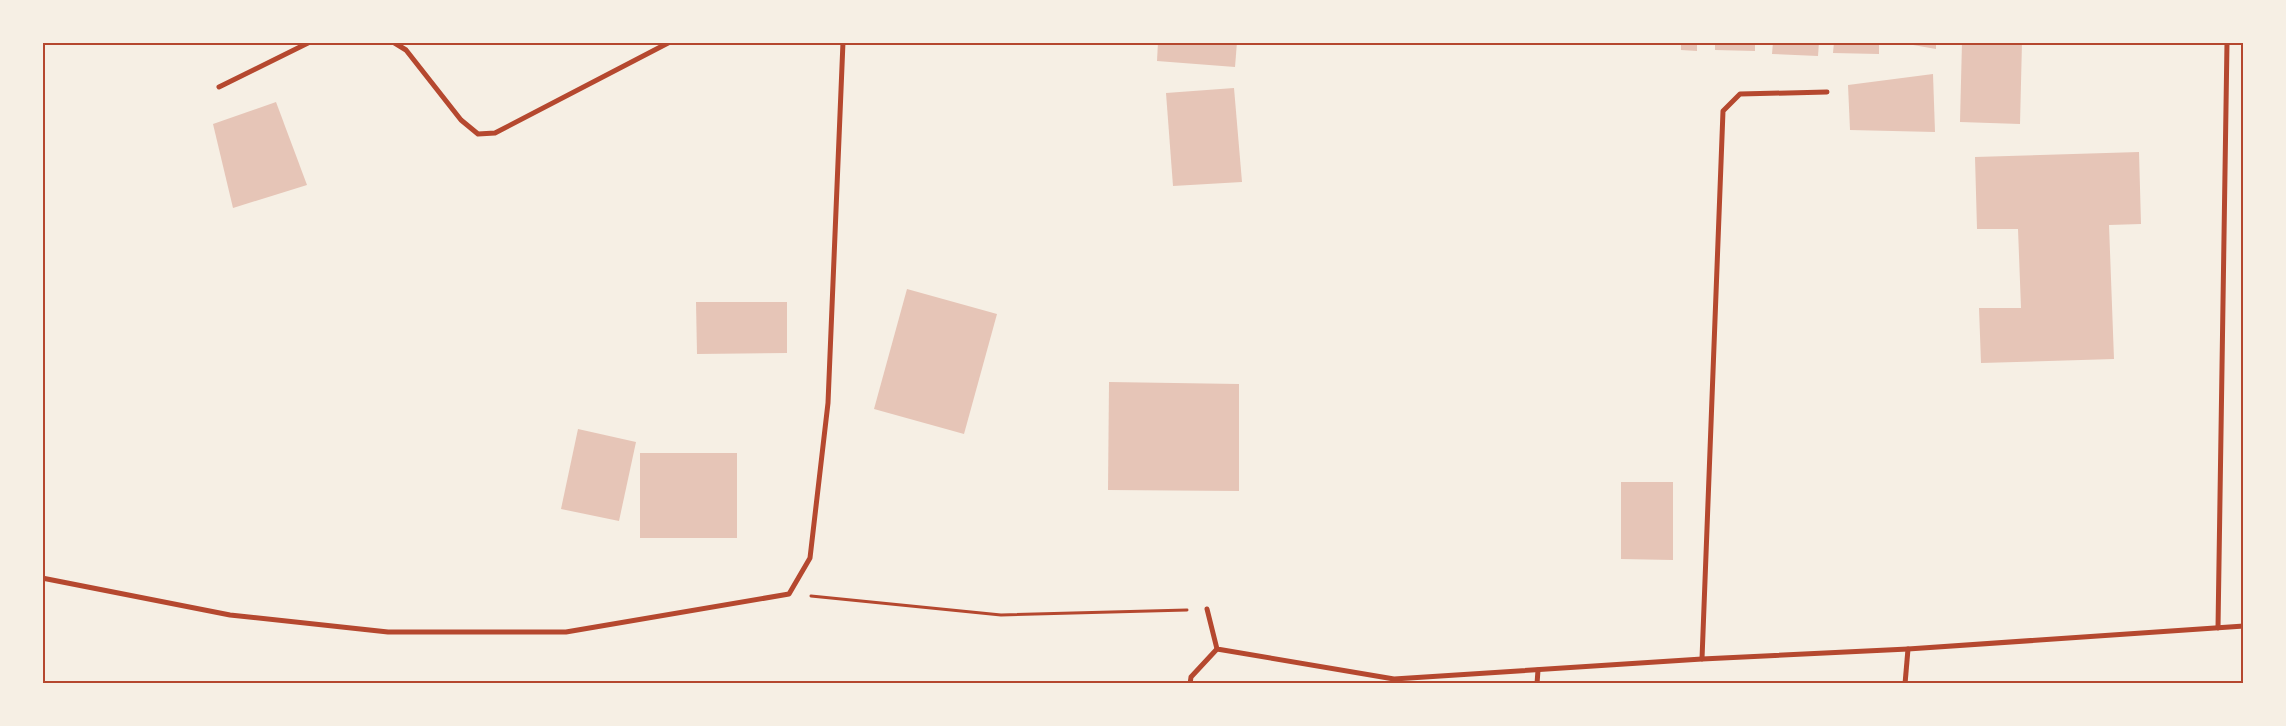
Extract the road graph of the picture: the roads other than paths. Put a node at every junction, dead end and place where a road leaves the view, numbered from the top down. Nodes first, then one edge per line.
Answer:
1 (310, 42) edge
2 (394, 42) edge
3 (670, 42) edge
4 (843, 42) edge
5 (2227, 42) edge
6 (219, 86) dead end
7 (1827, 92) dead end
8 (42, 578) edge
9 (1207, 609) road end
10 (2244, 626) edge
11 (2218, 628) junction
12 (1217, 649) junction
13 (1908, 649) junction
14 (1702, 659) junction
15 (1538, 670) junction
16 (1190, 684) edge
17 (1537, 684) edge
18 (1905, 684) edge

1 - 6 street
2 - 3 street
4 - 8 street
5 - 11 street
7 - 14 street
9 - 12 street
10 - 11 street
11 - 13 street
12 - 15 street
12 - 16 street
13 - 14 street
13 - 18 street
14 - 15 street
15 - 17 street

